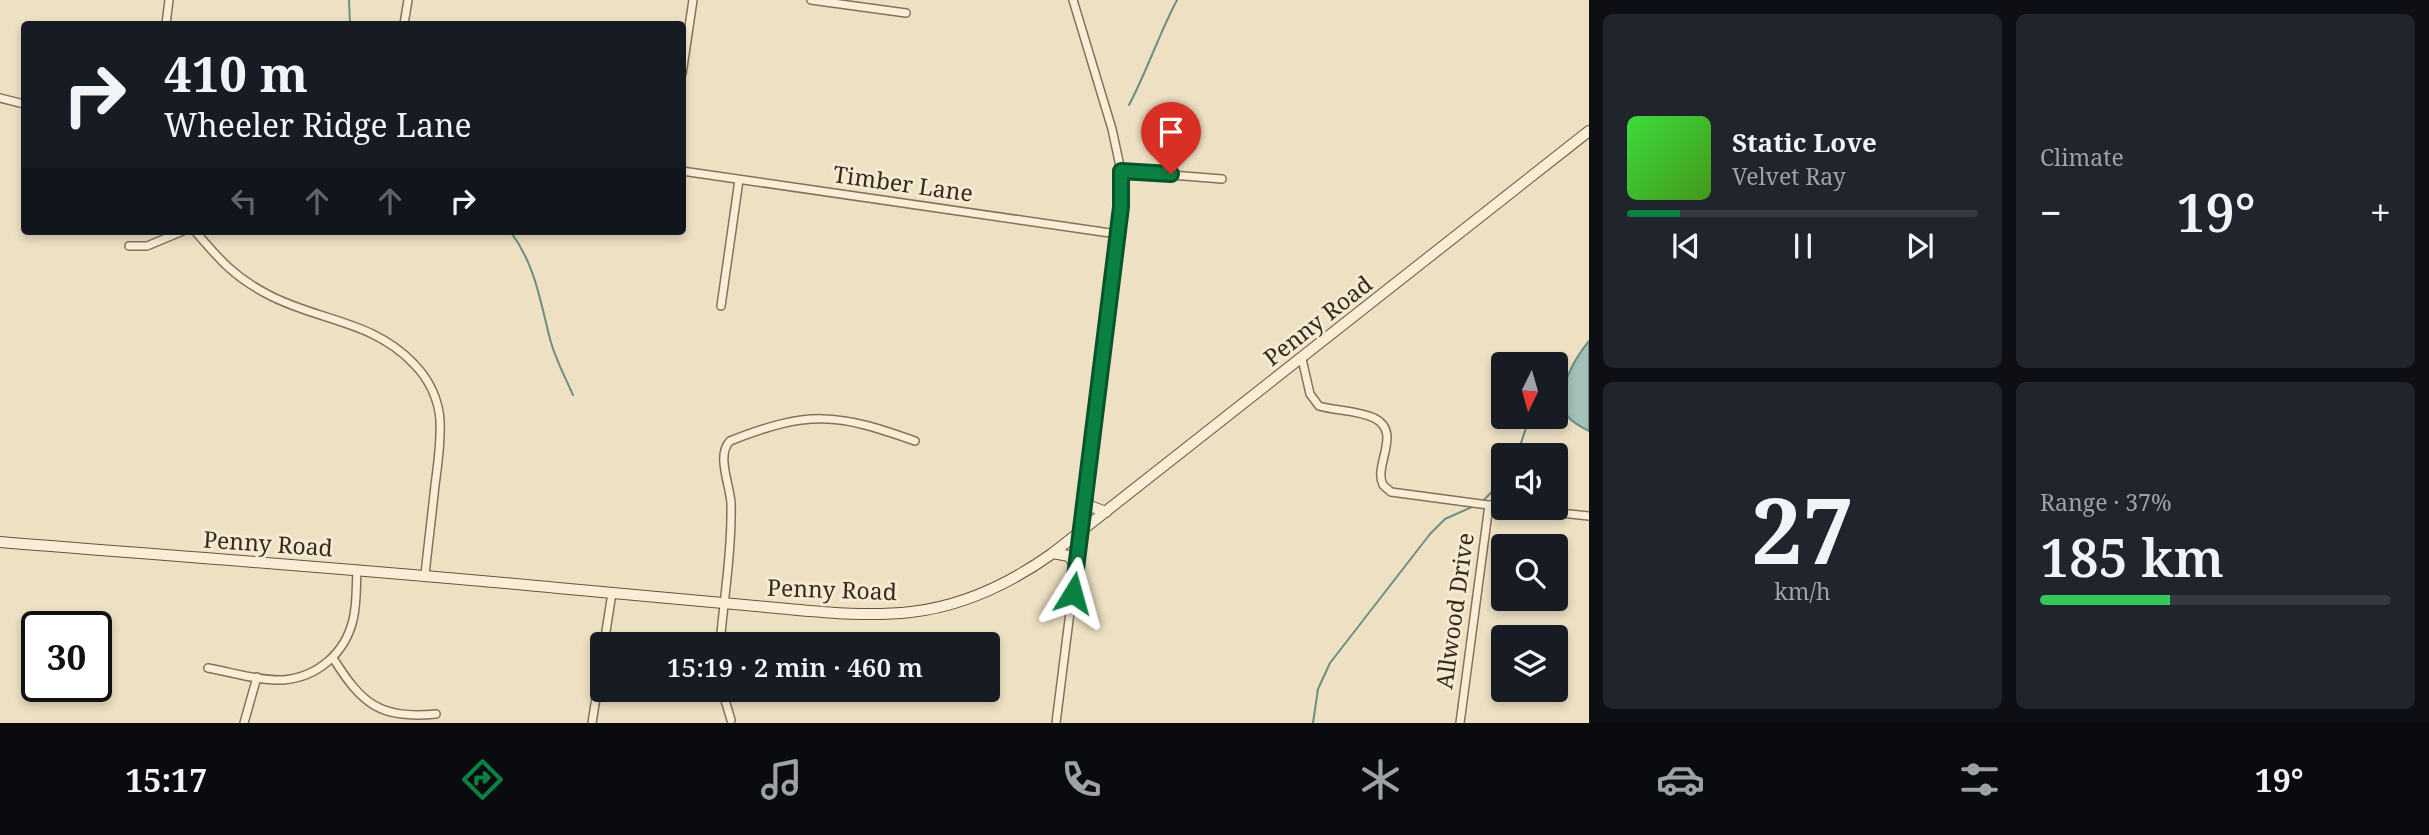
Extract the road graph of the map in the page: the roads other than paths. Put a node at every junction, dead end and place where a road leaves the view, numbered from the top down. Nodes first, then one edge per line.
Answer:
1 (169, 0) edge
2 (408, 0) edge
3 (693, 0) edge
4 (811, 0) edge
5 (1073, 0) edge
6 (906, 13) dead end
7 (166, 21) edge
8 (404, 21) edge
9 (686, 47) edge
10 (0, 98) edge
11 (21, 103) edge
12 (1589, 131) edge
13 (1121, 171) junction
14 (686, 172) edge
15 (1222, 179) dead end
16 (739, 180) junction
17 (1117, 234) junction
18 (173, 235) edge
19 (199, 235) edge
20 (129, 246) dead end
21 (721, 306) dead end
22 (1302, 359) junction
23 (915, 441) dead end
24 (1085, 497) junction
25 (1489, 505) joint
26 (1106, 512) junction
27 (1568, 514) edge
28 (1589, 516) edge
29 (1082, 531) junction
30 (0, 542) edge
31 (1054, 553) junction
32 (1076, 567) junction
33 (358, 571) junction
34 (425, 575) junction
35 (612, 593) junction
36 (724, 604) junction
37 (606, 632) edge
38 (721, 632) edge
39 (334, 658) junction
40 (208, 667) dead end
41 (257, 677) junction
42 (595, 702) edge
43 (726, 702) edge
44 (436, 714) dead end
45 (731, 720) dead end
46 (244, 723) edge
47 (592, 723) edge
48 (1056, 723) edge
49 (1460, 723) edge

1 - 7 street
2 - 8 street
3 - 9 street
4 - 6 street
5 - 13 street
10 - 11 street
12 - 22 street, Penny Road
13 - 15 street
13 - 17 street
14 - 16 street, Timber Lane
16 - 17 street, Timber Lane
16 - 21 street
17 - 24 street
18 - 20 street
19 - 34 street
22 - 25 street
22 - 26 street, Penny Road
23 - 36 street
24 - 26 street
24 - 29 street
25 - 49 street, Allwood Drive
26 - 29 street, Penny Road
27 - 28 street
29 - 31 street, Penny Road
29 - 32 street
30 - 33 street, Penny Road
31 - 32 street
31 - 36 street, Penny Road
32 - 48 street
33 - 34 street, Penny Road
33 - 39 street
34 - 35 street, Penny Road
35 - 36 street, Penny Road
35 - 37 street
36 - 38 street
39 - 41 street
39 - 44 street
40 - 41 street
41 - 46 street
42 - 47 street
43 - 45 street

